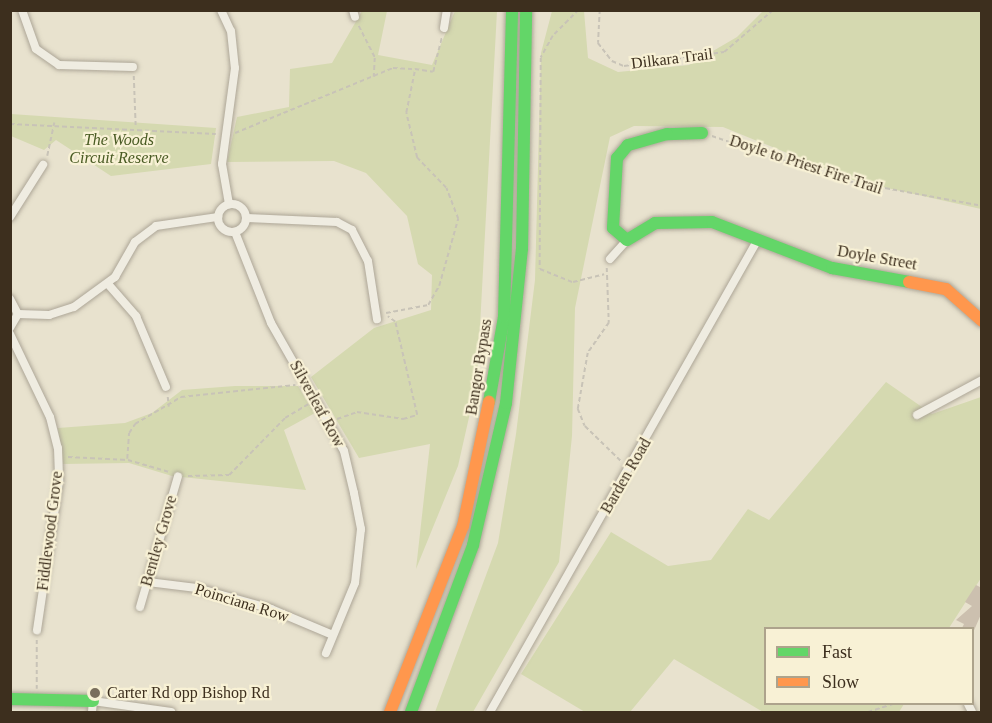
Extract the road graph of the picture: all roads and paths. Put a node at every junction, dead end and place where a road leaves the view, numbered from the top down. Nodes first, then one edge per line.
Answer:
1 (22, 10) edge
2 (222, 10) edge
3 (447, 10) edge
4 (512, 10) edge
5 (526, 10) edge
6 (579, 10) edge
7 (600, 10) edge
8 (773, 10) edge
9 (354, 14) edge
10 (444, 28) joint
11 (133, 67) joint
12 (414, 69) junction
13 (374, 78) junction
14 (54, 123) junction
15 (10, 124) edge
16 (136, 128) junction
17 (702, 134) joint
18 (224, 136) junction
19 (43, 165) joint
20 (229, 204) junction
21 (981, 206) edge
22 (10, 217) edge
23 (218, 217) junction
24 (247, 218) junction
25 (236, 232) junction
26 (758, 239) junction
27 (627, 240) junction
28 (610, 259) joint
29 (604, 274) junction
30 (108, 284) junction
31 (10, 299) edge
32 (18, 314) junction
33 (377, 317) junction
34 (981, 321) edge
35 (10, 328) edge
36 (10, 334) edge
37 (981, 380) edge
38 (302, 382) junction
39 (166, 387) joint
40 (315, 401) junction
41 (169, 408) junction
42 (917, 415) dead end
43 (327, 422) junction
44 (58, 459) junction
45 (128, 460) junction
46 (622, 463) dead end
47 (178, 476) junction
48 (148, 582) junction
49 (140, 607) dead end
50 (37, 630) joint
51 (333, 635) junction
52 (326, 653) dead end
53 (10, 699) edge
54 (37, 699) junction
55 (924, 705) edge
56 (93, 707) edge
57 (48, 712) edge
58 (171, 712) edge
59 (390, 712) edge
60 (411, 712) edge
61 (490, 712) edge
62 (867, 712) edge

1 - 11 street
2 - 18 street
3 - 10 street
4 - 59 main road, Bangor Bypass
5 - 60 main road, Bangor Bypass
6 - 29 path
7 - 8 path, Dilkara Trail
9 - 13 path
10 - 12 path
11 - 16 path
12 - 13 path
12 - 33 path
13 - 18 path
14 - 15 path
14 - 16 path
14 - 19 path
16 - 18 path
17 - 21 path, Doyle to Priest Fire Trail
17 - 27 main road
18 - 20 street
19 - 22 street
20 - 23 street
20 - 24 street
23 - 25 street
23 - 30 street
24 - 25 street
24 - 33 street
25 - 38 street, Silverleaf Row
26 - 27 main road, Doyle Street
26 - 34 main road, Doyle Street
26 - 61 street, Barden Road
27 - 28 street
28 - 29 path
29 - 46 path
30 - 32 street
30 - 39 street
31 - 32 street
32 - 35 street
33 - 43 path
36 - 44 street, Fiddlewood Grove
37 - 42 street
38 - 40 street, Silverleaf Row
38 - 41 path
39 - 41 path
40 - 43 street, Silverleaf Row
40 - 47 path
41 - 45 path
43 - 51 street, Silverleaf Row
44 - 45 path
44 - 50 street, Fiddlewood Grove
45 - 47 path
47 - 48 street, Bentley Grove
48 - 49 street, Bentley Grove
48 - 51 street, Poinciana Row
50 - 54 path
51 - 52 street, Silverleaf Row
53 - 54 main road
54 - 56 main road
54 - 57 path
55 - 62 path
56 - 58 street

